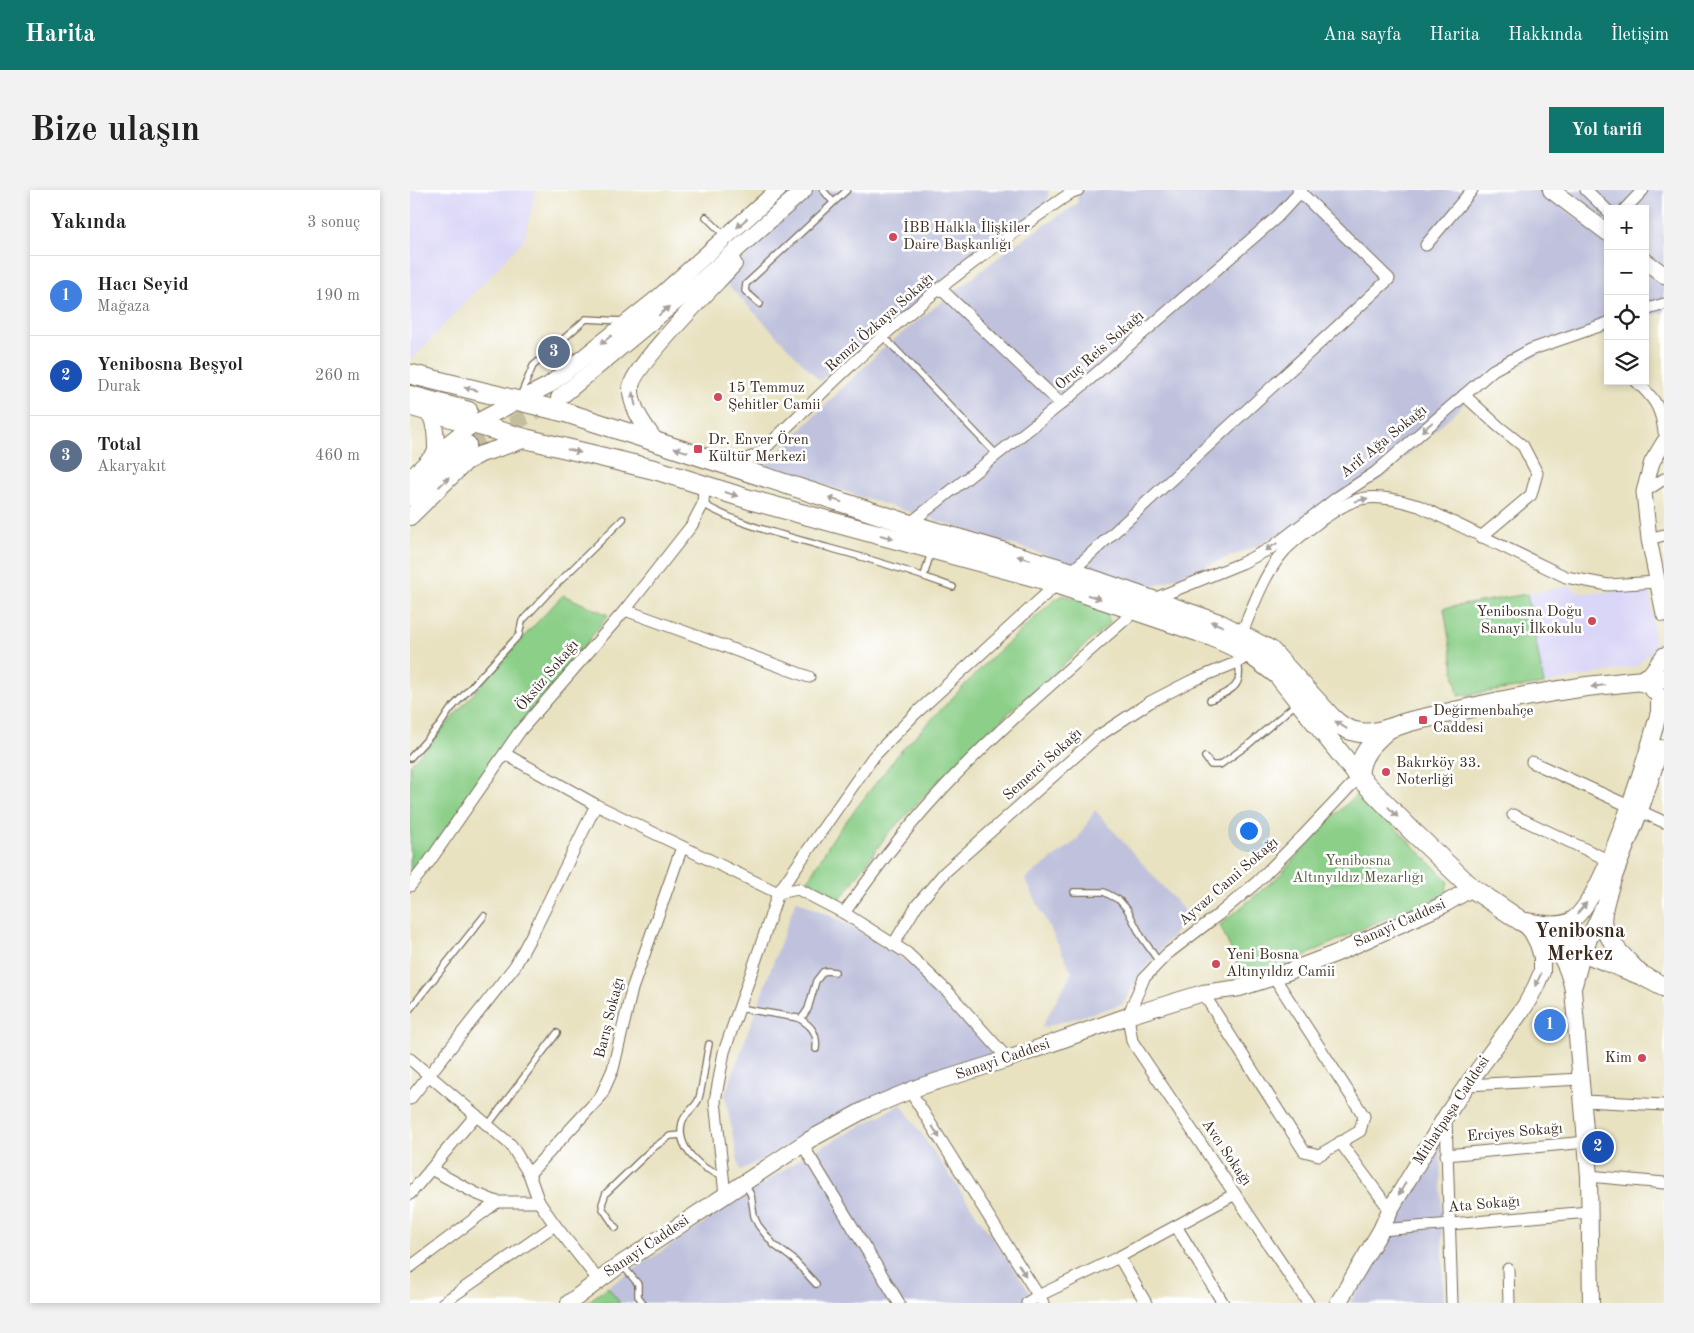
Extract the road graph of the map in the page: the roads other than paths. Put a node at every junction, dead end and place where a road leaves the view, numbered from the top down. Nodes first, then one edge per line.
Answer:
1 (778, 190) edge
2 (804, 190) edge
3 (823, 190) edge
4 (847, 190) edge
5 (1472, 190) edge
6 (1552, 190) edge
7 (1586, 190) edge
8 (1643, 190) edge
9 (1073, 191) edge
10 (1300, 191) edge
11 (833, 202) junction
12 (1630, 205) edge
13 (1604, 208) edge
14 (706, 217) dead end
15 (1604, 230) edge
16 (726, 237) junction
17 (752, 237) junction
18 (1426, 244) dead end
19 (1649, 264) edge
20 (1664, 275) edge
21 (940, 288) junction
22 (760, 304) dead end
23 (1664, 304) edge
24 (1649, 309) edge
25 (629, 321) junction
26 (1604, 324) edge
27 (883, 336) junction
28 (410, 374) edge
29 (1640, 385) edge
30 (410, 394) edge
31 (1464, 395) junction
32 (559, 398) tunnel mouth
33 (518, 400) junction
34 (1061, 404) junction
35 (410, 406) edge
36 (429, 411) junction
37 (471, 417) junction
38 (1664, 432) edge
39 (527, 439) junction
40 (656, 442) junction
41 (1664, 442) edge
42 (468, 444) tunnel mouth
43 (436, 453) junction
44 (759, 454) junction
45 (997, 455) junction
46 (725, 464) junction
47 (758, 475) junction
48 (410, 479) edge
49 (1664, 479) edge
50 (704, 485) junction
51 (1644, 492) junction
52 (410, 498) edge
53 (703, 504) junction
54 (410, 517) edge
55 (623, 519) dead end
56 (909, 524) junction
57 (1664, 535) edge
58 (1481, 536) junction
59 (1649, 539) junction
60 (931, 549) junction
61 (1071, 572) junction
62 (924, 576) junction
63 (1657, 582) junction
64 (1057, 584) junction
65 (953, 587) dead end
66 (1151, 600) junction
67 (625, 610) junction
68 (1136, 611) junction
69 (1664, 614) edge
70 (1241, 635) junction
71 (1664, 655) edge
72 (1244, 658) junction
73 (809, 677) dead end
74 (1664, 679) edge
75 (1637, 681) junction
76 (1210, 700) dead end
77 (1299, 702) junction
78 (1388, 729) junction
79 (1664, 736) edge
80 (505, 754) junction
81 (1205, 757) dead end
82 (410, 758) edge
83 (1532, 762) dead end
84 (1359, 777) junction
85 (596, 805) junction
86 (1635, 808) junction
87 (1513, 815) dead end
88 (1664, 822) edge
89 (682, 847) junction
90 (1608, 860) junction
91 (410, 886) edge
92 (1472, 888) junction
93 (1074, 892) dead end
94 (778, 893) junction
95 (1606, 901) junction
96 (844, 913) junction
97 (484, 916) dead end
98 (1522, 921) junction
99 (893, 945) junction
100 (1591, 956) junction
101 (1159, 962) junction
102 (835, 972) dead end
103 (1643, 976) junction
104 (1274, 977) junction
105 (1664, 987) edge
106 (1573, 990) junction
107 (1203, 993) junction
108 (739, 1008) junction
109 (410, 1009) edge
110 (1128, 1016) junction
111 (801, 1019) junction
112 (557, 1033) dead end
113 (709, 1044) dead end
114 (816, 1049) dead end
115 (410, 1059) edge
116 (1008, 1060) junction
117 (430, 1074) junction
118 (1582, 1079) junction
119 (1467, 1085) junction
120 (910, 1091) junction
121 (410, 1099) edge
122 (1584, 1101) junction
123 (1664, 1105) edge
124 (476, 1115) junction
125 (1446, 1116) junction
126 (488, 1125) junction
127 (681, 1135) junction
128 (1340, 1142) junction
129 (1587, 1142) junction
130 (802, 1144) junction
131 (1446, 1155) junction
132 (431, 1169) junction
133 (529, 1174) junction
134 (723, 1175) junction
135 (1589, 1176) junction
136 (744, 1182) junction
137 (1664, 1183) edge
138 (410, 1194) edge
139 (1235, 1194) junction
140 (725, 1195) junction
141 (497, 1202) junction
142 (539, 1202) junction
143 (1390, 1210) junction
144 (1589, 1212) junction
145 (1450, 1223) junction
146 (555, 1225) junction
147 (1176, 1226) junction
148 (616, 1228) dead end
149 (1381, 1230) junction
150 (1119, 1257) junction
151 (621, 1264) junction
152 (410, 1267) edge
153 (1508, 1269) dead end
154 (599, 1280) junction
155 (816, 1284) dead end
156 (1041, 1299) edge
157 (443, 1303) edge
158 (569, 1303) edge
159 (642, 1303) edge
160 (899, 1303) edge
161 (1027, 1303) edge
162 (1146, 1303) edge
163 (1223, 1303) edge
164 (1308, 1303) edge
165 (1338, 1303) edge
166 (1452, 1303) edge
167 (1509, 1303) edge
168 (1592, 1303) edge

1 -> 16 main road
2 - 17 main road
3 - 11 lane
4 - 11 lane
5 - 18 street
6 - 15 main road
7 - 13 street
8 - 12 street
9 - 21 street, Remzi Özkaya Sokağı
10 - 34 street, Oruç Reis Sokağı
10 - 61 street
11 - 22 lane
14 - 16 lane
16 - 25 main road
32 -> 17 main road
40 -> 17 main road
19 - 20 main road
21 - 27 street, Remzi Özkaya Sokağı
21 - 34 street
23 - 24 street
25 -> 33 main road
25 - 33 lane
26 - 31 street, Arif Ağa Sokağı
27 - 44 street, Remzi Özkaya Sokağı
27 - 45 lane
33 -> 28 main road
29 - 38 street
30 - 37 main road
31 - 58 street
31 -> 66 street, Arif Ağa Sokağı
33 - 37 main road
33 - 40 main road
34 - 45 street, Oruç Reis Sokağı
35 - 36 main road
36 - 37 main road
36 - 43 main road
37 - 39 main road
37 - 43 main road
39 -> 50 main road
54 -> 39 main road
46 -> 40 main road
41 - 51 street
42 - 52 main road
43 - 48 main road
44 - 46 street
44 - 47 street
45 - 56 street, Oruç Reis Sokağı
46 - 47 main road
56 -> 47 main road
49 - 51 street
50 - 53 street, Öksüz Sokağı
50 -> 60 main road
51 - 59 street
53 - 62 lane
53 - 67 street, Öksüz Sokağı
55 - 82 lane
61 -> 56 main road
57 - 59 street
58 - 63 street
70 -> 58 street
59 - 63 street
60 - 62 lane
60 - 64 main road
61 - 66 main road
62 - 65 lane
63 - 69 street
64 -> 68 main road
64 - 94 street
70 -> 66 main road
67 - 73 street
67 - 80 street, Öksüz Sokağı
68 - 72 main road
68 - 96 street
78 -> 70 main road
71 - 75 street
72 - 76 lane
72 - 77 main road
72 - 99 street, Semerci Sokağı
74 - 75 main road
75 -> 78 main road
75 - 86 main road
77 - 81 lane
77 - 84 main road
78 - 84 main road
79 - 86 main road
80 - 85 street
80 - 91 street, Öksüz Sokağı
83 - 86 street
84 -> 92 main road
84 - 101 street, Ayvaz Cami Sokağı
85 - 89 street
85 - 117 street
86 - 88 street
86 - 90 main road
86 - 95 main road
87 - 90 street
89 - 94 street
89 - 133 street, Barış Sokağı
98 -> 90 main road
92 - 98 main road
92 - 104 main road, Sanayi Caddesi
93 - 101 lane
94 - 96 street
94 - 108 street
95 - 100 main road
95 - 103 main road
96 - 99 street
97 - 109 lane
98 - 100 main road
98 - 106 main road
98 -> 119 main road, Mithatpaşa Caddesi
99 - 116 street
100 - 103 main road
100 - 106 main road
101 - 110 street, Ayvaz Cami Sokağı
102 - 111 lane
103 - 105 main road
104 - 107 main road, Sanayi Caddesi
104 - 128 street
106 - 118 main road
107 - 110 main road, Sanayi Caddesi
107 - 128 street
108 - 111 lane
108 - 134 street
110 - 116 main road, Sanayi Caddesi
110 - 139 street, Avcı Sokağı
111 - 114 lane
112 - 126 lane
113 - 127 lane
115 - 117 street
116 - 120 main road, Sanayi Caddesi
117 - 121 street
117 - 124 street
118 - 119 street
118 - 122 main road
119 - 125 main road, Mithatpaşa Caddesi
120 - 130 main road, Sanayi Caddesi
120 -> 156 street
122 - 123 street
122 - 129 main road
124 - 126 street
124 - 132 street
125 - 131 street
125 -> 143 main road, Mithatpaşa Caddesi
126 - 133 street
127 - 134 lane
127 - 148 lane
128 - 143 street
129 - 131 street, Erciyes Sokağı
129 - 135 main road
130 - 136 main road, Sanayi Caddesi
130 - 160 street
131 - 145 street
132 - 138 street
132 - 141 street
133 - 142 street
134 - 140 street
135 - 137 street
135 - 144 main road
136 - 140 main road, Sanayi Caddesi
136 - 155 lane
139 - 147 street
139 - 164 street, Avcı Sokağı
140 - 151 main road, Sanayi Caddesi
141 - 142 street
141 - 152 street
142 - 146 street
143 - 149 main road, Mithatpaşa Caddesi
144 - 145 street, Ata Sokağı
144 - 168 main road
145 - 149 street, Ata Sokağı
145 - 166 street
146 - 154 street
146 - 157 street
147 - 150 street
147 - 163 street
149 - 165 main road, Mithatpaşa Caddesi
150 - 156 street
150 - 162 street
151 - 154 main road, Sanayi Caddesi
151 - 159 lane
153 - 167 street
154 - 158 main road, Sanayi Caddesi
156 - 161 street

